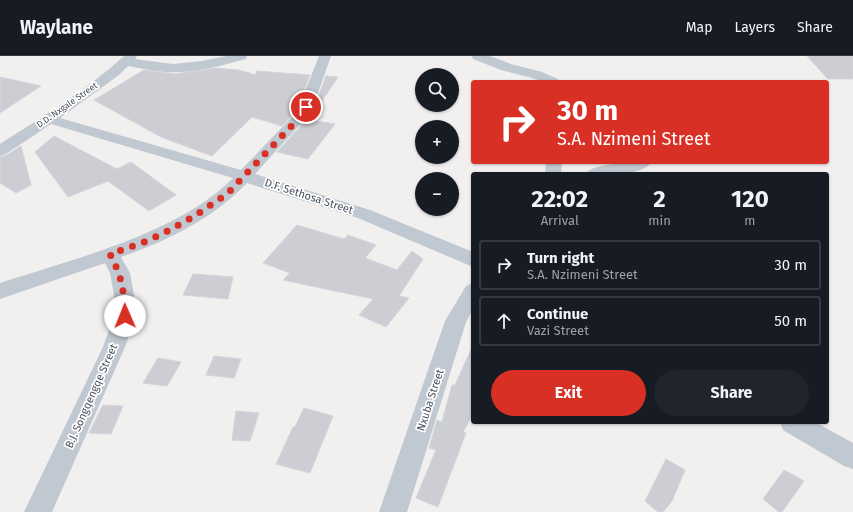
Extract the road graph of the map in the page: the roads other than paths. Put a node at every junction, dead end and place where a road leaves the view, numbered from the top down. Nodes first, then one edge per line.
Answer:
1 (241, 56) edge
2 (325, 56) edge
3 (478, 56) edge
4 (129, 59) edge
5 (549, 80) edge
6 (49, 119) junction
7 (0, 151) edge
8 (641, 164) edge
9 (600, 172) edge
10 (245, 176) junction
11 (110, 254) junction
12 (471, 259) edge
13 (0, 291) edge
14 (471, 295) edge
15 (795, 424) edge
16 (853, 457) edge
17 (38, 512) edge
18 (393, 512) edge

1 - 4 street
2 - 10 street
3 - 5 street
4 - 6 street, D.D. Nxgale Street
6 - 7 street, D.D. Nxgale Street
6 - 10 street, D.F. Sethosa Street
8 - 9 street
10 - 11 street
10 - 12 street, D.F. Sethosa Street
11 - 13 street
11 - 17 street, B.J. Songqengqe Street
14 - 18 street, Nxuba Street
15 - 16 street

